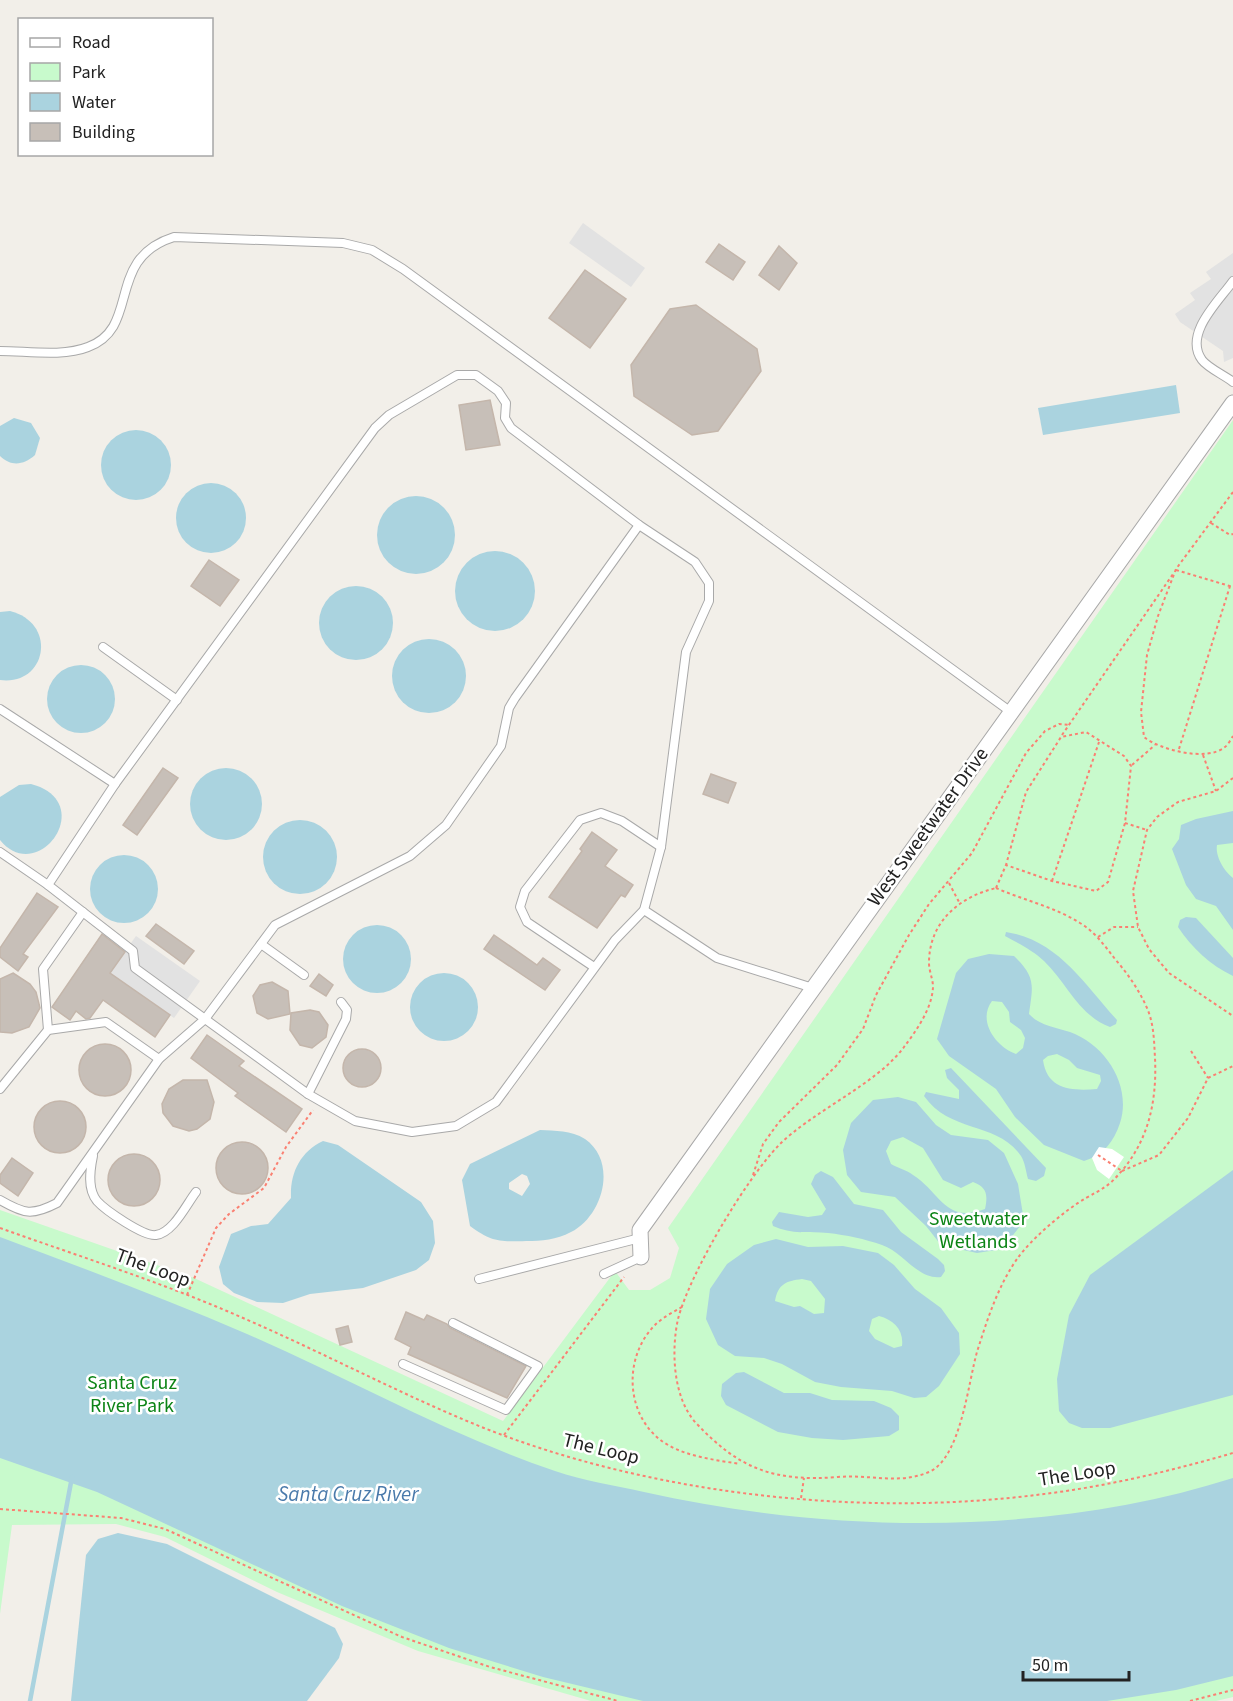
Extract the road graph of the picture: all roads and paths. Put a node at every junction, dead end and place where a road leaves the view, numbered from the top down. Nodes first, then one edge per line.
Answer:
1 (1233, 280) edge
2 (0, 351) edge
3 (1233, 382) edge
4 (1233, 403) edge
5 (1233, 492) edge
6 (1211, 523) junction
7 (639, 525) junction
8 (1233, 534) edge
9 (1176, 569) junction
10 (1232, 586) edge
11 (103, 647) dead end
12 (177, 700) junction
13 (0, 709) edge
14 (1011, 712) junction
15 (1069, 725) junction
16 (1233, 736) edge
17 (1061, 737) junction
18 (1100, 741) junction
19 (1155, 745) junction
20 (1178, 750) junction
21 (1203, 755) junction
22 (1131, 766) junction
23 (1233, 778) edge
24 (116, 784) junction
25 (1216, 791) junction
26 (1125, 823) junction
27 (1147, 830) junction
28 (661, 848) junction
29 (0, 852) edge
30 (1006, 865) junction
31 (1052, 881) junction
32 (949, 882) junction
33 (48, 885) junction
34 (996, 888) junction
35 (959, 902) junction
36 (644, 910) junction
37 (83, 912) junction
38 (1138, 927) junction
39 (1098, 937) junction
40 (261, 944) junction
41 (594, 967) junction
42 (304, 975) dead end
43 (813, 988) junction
44 (341, 1002) dead end
45 (1233, 1016) edge
46 (205, 1019) junction
47 (48, 1030) junction
48 (1191, 1051) dead end
49 (159, 1059) junction
50 (1233, 1066) edge
51 (1208, 1078) junction
52 (0, 1089) edge
53 (308, 1094) junction
54 (320, 1101) junction
55 (93, 1154) junction
56 (1098, 1155) dead end
57 (1122, 1171) junction
58 (752, 1178) junction
59 (196, 1192) dead end
60 (0, 1200) edge
61 (0, 1228) edge
62 (640, 1238) junction
63 (641, 1257) junction
64 (604, 1274) dead end
65 (479, 1279) dead end
66 (187, 1294) junction
67 (683, 1306) junction
68 (453, 1323) dead end
69 (403, 1364) dead end
70 (504, 1435) junction
71 (1233, 1453) edge
72 (742, 1464) junction
73 (804, 1478) junction
74 (801, 1498) junction
75 (0, 1509) edge
76 (1233, 1690) edge
77 (618, 1701) edge
78 (1190, 1701) edge

1 - 3 lane
2 - 14 lane
4 - 14 street, West Sweetwater Drive
5 - 6 path
6 - 8 path
6 - 9 path
7 - 12 lane
7 - 28 lane
7 - 40 lane
9 - 10 path
9 - 15 path
9 - 19 path
10 - 20 path
11 - 12 lane
12 - 24 lane
13 - 24 lane
14 - 43 street, West Sweetwater Drive
15 - 17 path
15 - 32 path
16 - 21 path
17 - 18 path
17 - 30 path
18 - 22 path
18 - 31 path
19 - 20 path
19 - 22 path
20 - 21 path
21 - 25 path
22 - 26 path
23 - 25 path
24 - 33 lane
25 - 27 path
26 - 27 path
26 - 31 path
27 - 38 path
28 - 36 lane
28 - 41 lane
29 - 33 lane
30 - 31 path
30 - 34 path
32 - 35 path
32 - 58 path
33 - 37 lane
34 - 35 path
34 - 39 path
35 - 58 path
36 - 41 lane
36 - 43 lane
37 - 46 lane
37 - 47 lane
38 - 39 path
38 - 45 path
39 - 57 path
40 - 42 lane
40 - 46 lane
41 - 54 lane
43 - 62 street, West Sweetwater Drive
44 - 53 lane
46 - 49 lane
46 - 53 lane
47 - 49 lane
47 - 52 lane
48 - 51 path
49 - 55 lane
50 - 51 path
51 - 57 path
53 - 54 lane
54 - 66 path
55 - 59 lane
55 - 60 lane
56 - 57 path
57 - 73 path
58 - 67 path
61 - 66 path, The Loop
62 - 63 street, West Sweetwater Drive
62 - 65 lane
63 - 64 lane
63 - 70 path
66 - 70 path, The Loop
67 - 72 path
67 - 72 path
68 - 69 lane
70 - 74 path, The Loop
71 - 74 path, The Loop
72 - 73 path
73 - 74 path
75 - 77 path
76 - 78 path

